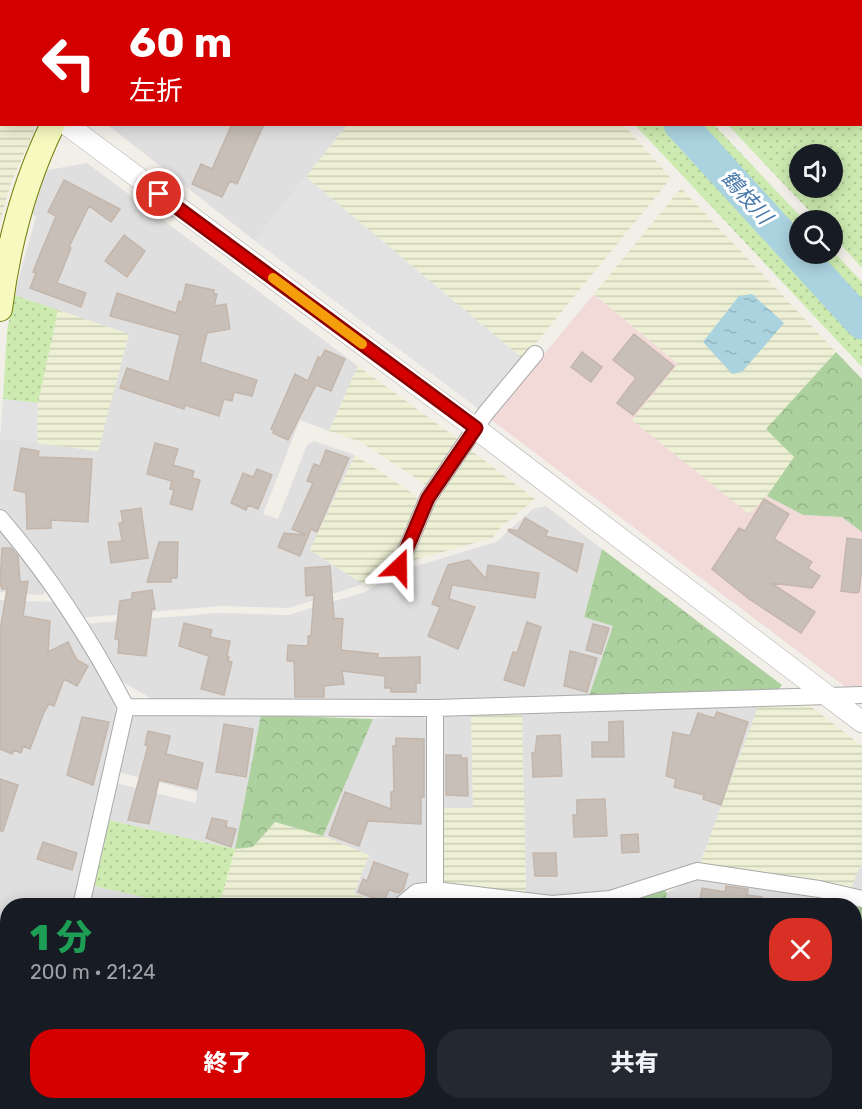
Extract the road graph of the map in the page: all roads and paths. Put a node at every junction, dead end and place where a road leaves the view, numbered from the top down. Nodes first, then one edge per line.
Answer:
1 (52, 126) edge
2 (69, 126) edge
3 (4, 252) edge
4 (0, 309) edge
5 (536, 354) dead end
6 (476, 428) junction
7 (0, 518) edge
8 (399, 567) dead end
9 (862, 695) edge
10 (828, 696) junction
11 (126, 707) junction
12 (435, 708) junction
13 (862, 722) edge
14 (435, 890) junction
15 (83, 898) edge
16 (410, 898) edge
17 (502, 898) edge
18 (613, 898) edge
19 (854, 898) edge

1 - 3 main road
2 - 6 street
3 - 4 main road
5 - 6 street
6 - 8 street
6 - 10 street
7 - 11 street
9 - 10 street
10 - 12 street
10 - 13 street
11 - 12 street
11 - 15 street
12 - 14 street
14 - 16 street
14 - 17 street
18 - 19 street

